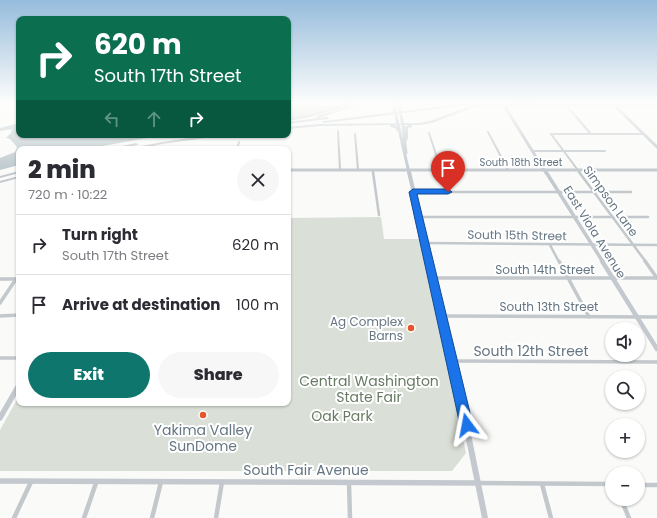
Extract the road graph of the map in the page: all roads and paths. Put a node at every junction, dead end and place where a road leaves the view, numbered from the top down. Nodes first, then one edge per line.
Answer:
1 (392, 126) edge
2 (398, 126) edge
3 (403, 126) edge
4 (410, 126) edge
5 (516, 126) edge
6 (584, 126) edge
7 (636, 126) edge
8 (338, 131) dead end
9 (399, 131) junction
10 (429, 132) dead end
11 (488, 132) dead end
12 (590, 133) dead end
13 (355, 134) dead end
14 (644, 134) junction
15 (175, 138) edge
16 (198, 138) edge
17 (404, 141) junction
18 (239, 142) dead end
19 (656, 145) edge
20 (130, 146) edge
21 (147, 146) edge
22 (238, 146) edge
23 (532, 151) junction
24 (564, 151) junction
25 (605, 151) dead end
26 (406, 159) junction
27 (291, 170) edge
28 (340, 170) junction
29 (358, 170) junction
30 (373, 170) junction
31 (408, 170) junction
32 (441, 170) junction
33 (508, 170) junction
34 (544, 170) junction
35 (657, 170) edge
36 (578, 171) junction
37 (16, 173) edge
38 (0, 177) edge
39 (16, 178) edge
40 (0, 182) edge
41 (413, 192) junction
42 (558, 192) junction
43 (594, 192) junction
44 (631, 192) dead end
45 (379, 215) dead end
46 (419, 217) junction
47 (574, 217) junction
48 (612, 217) junction
49 (648, 217) dead end
50 (425, 243) junction
51 (550, 245) junction
52 (591, 245) junction
53 (633, 245) junction
54 (657, 245) edge
55 (433, 278) junction
56 (568, 278) junction
57 (612, 278) junction
58 (657, 278) edge
59 (0, 279) edge
60 (16, 279) edge
61 (16, 282) edge
62 (0, 303) edge
63 (16, 315) edge
64 (0, 316) edge
65 (442, 316) junction
66 (589, 317) junction
67 (636, 317) junction
68 (657, 317) edge
69 (657, 349) edge
70 (0, 358) edge
71 (16, 358) edge
72 (452, 361) junction
73 (657, 362) edge
74 (16, 390) edge
75 (0, 418) edge
76 (0, 481) edge
77 (31, 482) junction
78 (162, 482) junction
79 (222, 482) junction
80 (349, 482) junction
81 (96, 483) junction
82 (478, 483) junction
83 (542, 484) junction
84 (605, 484) edge
85 (645, 484) edge
86 (657, 485) edge
87 (624, 506) edge
88 (14, 518) edge
89 (84, 518) edge
90 (152, 518) edge
91 (216, 518) edge
92 (350, 518) edge
93 (485, 518) edge
94 (551, 518) edge
95 (629, 518) edge

1 - 9 highway
2 - 9 main road
3 - 17 main road
4 - 17 highway
5 - 23 street, East Viola Avenue
6 - 12 street
7 - 14 street
8 - 28 street
9 - 26 main road
10 - 32 street
11 - 33 street
13 - 29 street
14 - 19 street
14 - 24 street, Simpson Lane
15 - 20 highway
16 - 21 highway
17 - 26 main road
18 - 22 street
23 - 24 street
23 - 34 street, East Viola Avenue
24 - 25 street
24 - 36 street, Simpson Lane
26 - 31 main road
27 - 28 street, South 18th Street
28 - 29 street, South 18th Street
29 - 30 street, South 18th Street
30 - 31 street, South 18th Street
30 - 45 street
31 - 32 street, South 18th Street
31 - 41 main road
32 - 33 street, South 18th Street
33 - 34 street, South 18th Street
34 - 36 street, South 18th Street
34 - 42 street, East Viola Avenue
35 - 36 street, South 18th Street
36 - 43 street, Simpson Lane
37 - 38 highway
39 - 40 highway
41 - 42 street
41 - 46 main road
42 - 43 street
42 - 47 street, East Viola Avenue
43 - 44 street
43 - 48 street, Simpson Lane
46 - 47 street
46 - 50 main road
47 - 48 street
47 - 52 street, East Viola Avenue
48 - 49 street
48 - 53 street, Simpson Lane
50 - 51 street, South 15th Street
50 - 55 main road
51 - 52 street, South 15th Street
51 - 56 street
52 - 53 street, South 15th Street
52 - 57 street, East Viola Avenue
53 - 54 street, South 15th Street
53 - 58 street, Simpson Lane
55 - 56 street, South 14th Street
55 - 65 main road
56 - 57 street, South 14th Street
56 - 66 street
57 - 58 street, South 14th Street
57 - 67 street, East Viola Avenue
59 - 60 street
61 - 62 street
63 - 64 street
65 - 66 street, South 13th Street
65 - 72 main road
66 - 67 street, South 13th Street
67 - 68 street, South 13th Street
67 - 69 street, East Viola Avenue
70 - 71 street
72 - 73 street, South 12th Street
72 - 82 main road
74 - 75 street
76 - 77 street, South Fair Avenue
77 - 81 street, South Fair Avenue
77 - 88 street
78 - 79 street, South Fair Avenue
78 - 81 street, South Fair Avenue
78 - 90 street
79 - 80 street, South Fair Avenue
79 - 91 street
80 - 82 street, South Fair Avenue
80 - 92 street
81 - 89 street
82 - 83 street, South Fair Avenue
82 - 93 main road
83 - 84 street, South Fair Avenue
83 - 94 street
85 - 86 street
87 - 95 street

